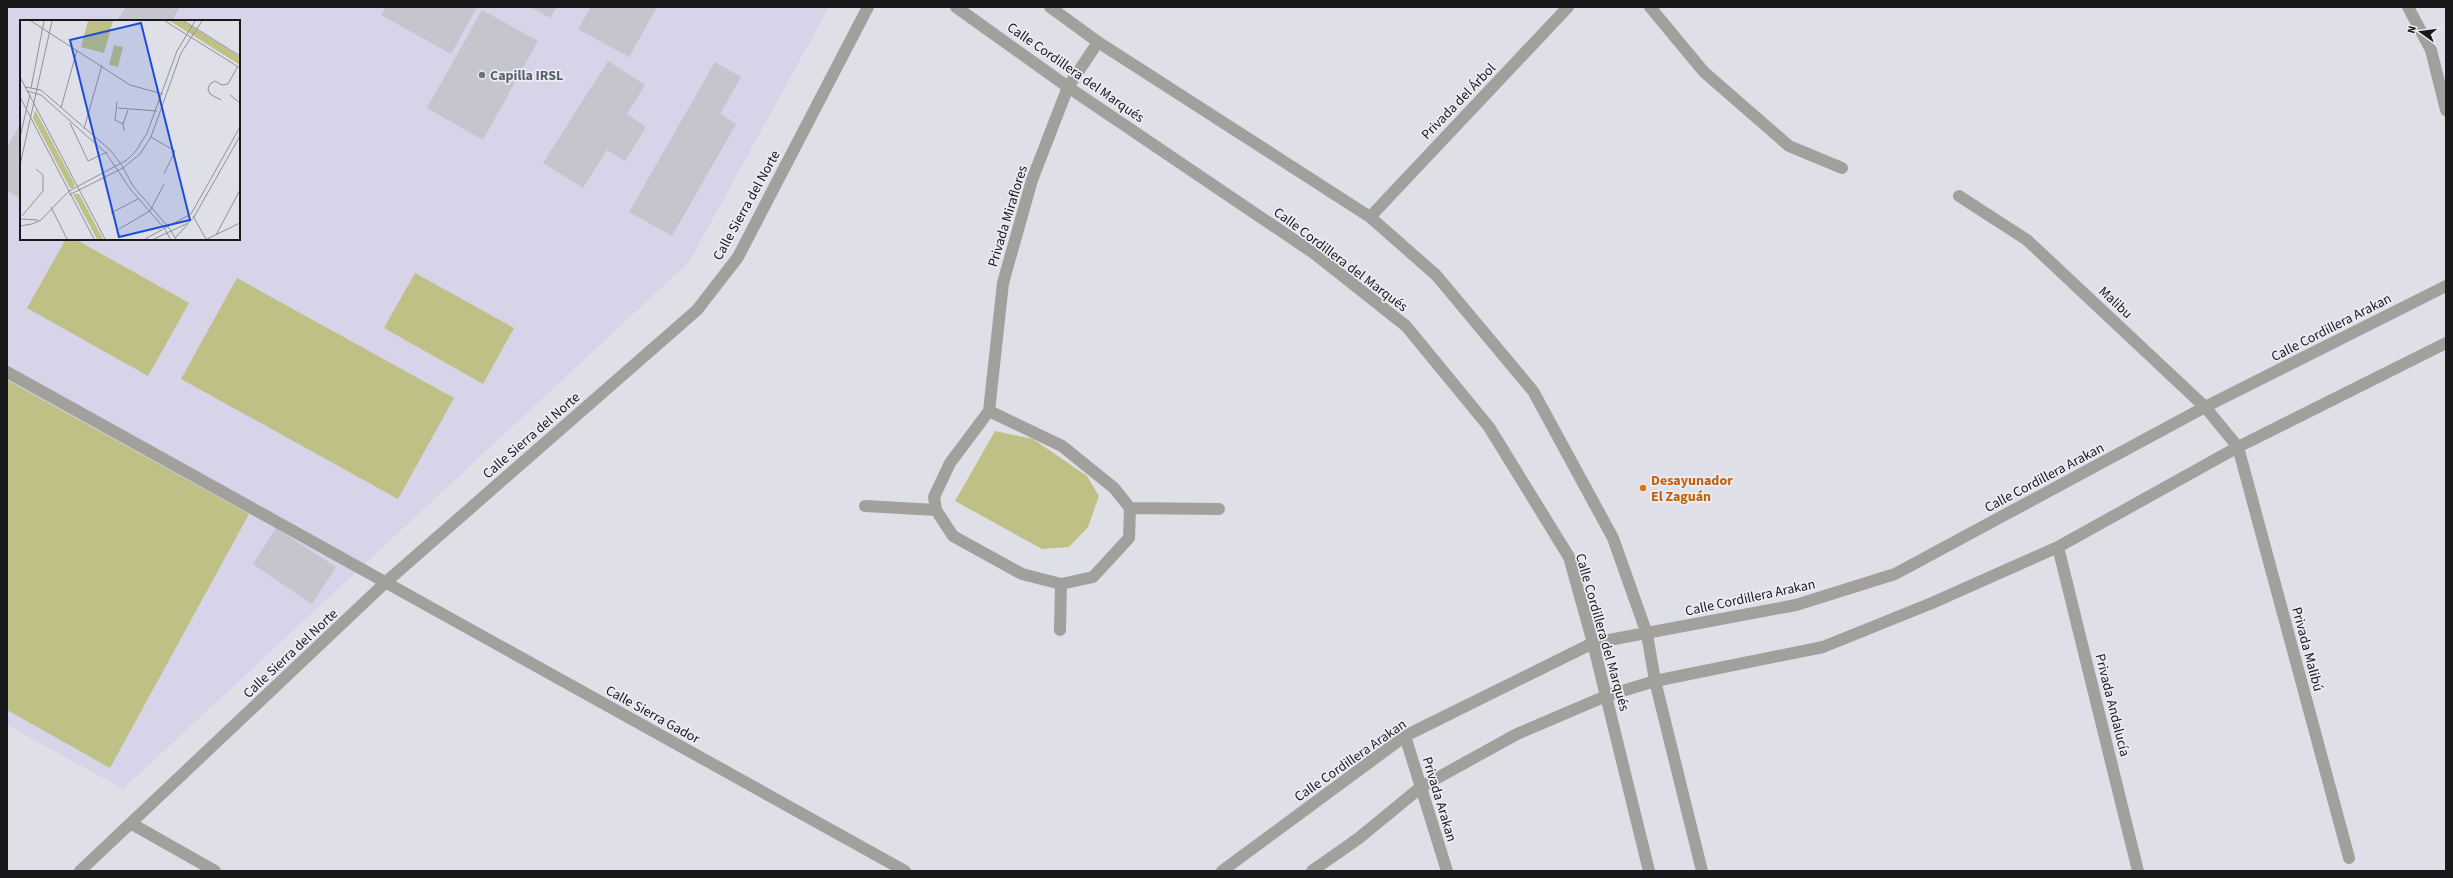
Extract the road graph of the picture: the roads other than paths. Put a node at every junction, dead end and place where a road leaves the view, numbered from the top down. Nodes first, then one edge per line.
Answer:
1 (868, 7) edge
2 (956, 7) edge
3 (1050, 7) edge
4 (1568, 7) edge
5 (1650, 7) edge
6 (2408, 7) edge
7 (1098, 42) junction
8 (1068, 87) junction
9 (2446, 110) edge
10 (1842, 168) dead end
11 (1959, 196) dead end
12 (1370, 217) junction
13 (2446, 286) edge
14 (2446, 343) edge
15 (7, 372) edge
16 (2205, 407) junction
17 (989, 411) junction
18 (2238, 447) junction
19 (866, 506) dead end
20 (1130, 508) junction
21 (1219, 509) dead end
22 (936, 510) junction
23 (2058, 546) junction
24 (386, 582) junction
25 (1061, 584) junction
26 (1060, 630) dead end
27 (1647, 634) junction
28 (1593, 643) junction
29 (1655, 681) junction
30 (1606, 696) junction
31 (1405, 736) junction
32 (1421, 787) junction
33 (132, 824) junction
34 (2349, 858) dead end
35 (80, 871) edge
36 (215, 871) edge
37 (905, 871) edge
38 (1222, 871) edge
39 (1312, 871) edge
40 (1447, 871) edge
41 (1649, 871) edge
42 (1702, 871) edge
43 (2138, 871) edge

1 - 24 street, Calle Sierra del Norte
2 - 8 street, Calle Cordillera del Marqués
3 - 7 street
4 - 12 street, Privada del Árbol
5 - 10 street
6 - 9 street
7 - 8 street, Privada Miraflores
7 - 12 street
8 - 17 street, Privada Miraflores
8 - 28 street, Calle Cordillera del Marqués
11 - 16 street, Malibu
12 - 27 street
13 - 16 street, Calle Cordillera Arakan
14 - 18 street
15 - 24 street, Calle Sierra Gador
16 - 18 street, Malibu
16 - 27 street, Calle Cordillera Arakan
17 - 20 street
17 - 22 street
18 - 23 street
18 - 34 street, Privada Malibú
19 - 22 street
20 - 21 street
20 - 25 street
22 - 25 street
23 - 29 street
23 - 43 street, Privada Andalucía
24 - 33 street, Calle Sierra del Norte
24 - 37 street, Calle Sierra Gador
25 - 26 street
27 - 28 street, Calle Cordillera Arakan
27 - 29 street
28 - 30 street, Calle Cordillera del Marqués
28 - 31 street, Calle Cordillera Arakan
29 - 30 street
29 - 42 street
30 - 32 street
30 - 41 street, Calle Cordillera del Marqués
31 - 32 street, Privada Arakan
31 - 38 street, Calle Cordillera Arakan
32 - 39 street
32 - 40 street, Privada Arakan
33 - 35 street, Calle Sierra del Norte
33 - 36 street

